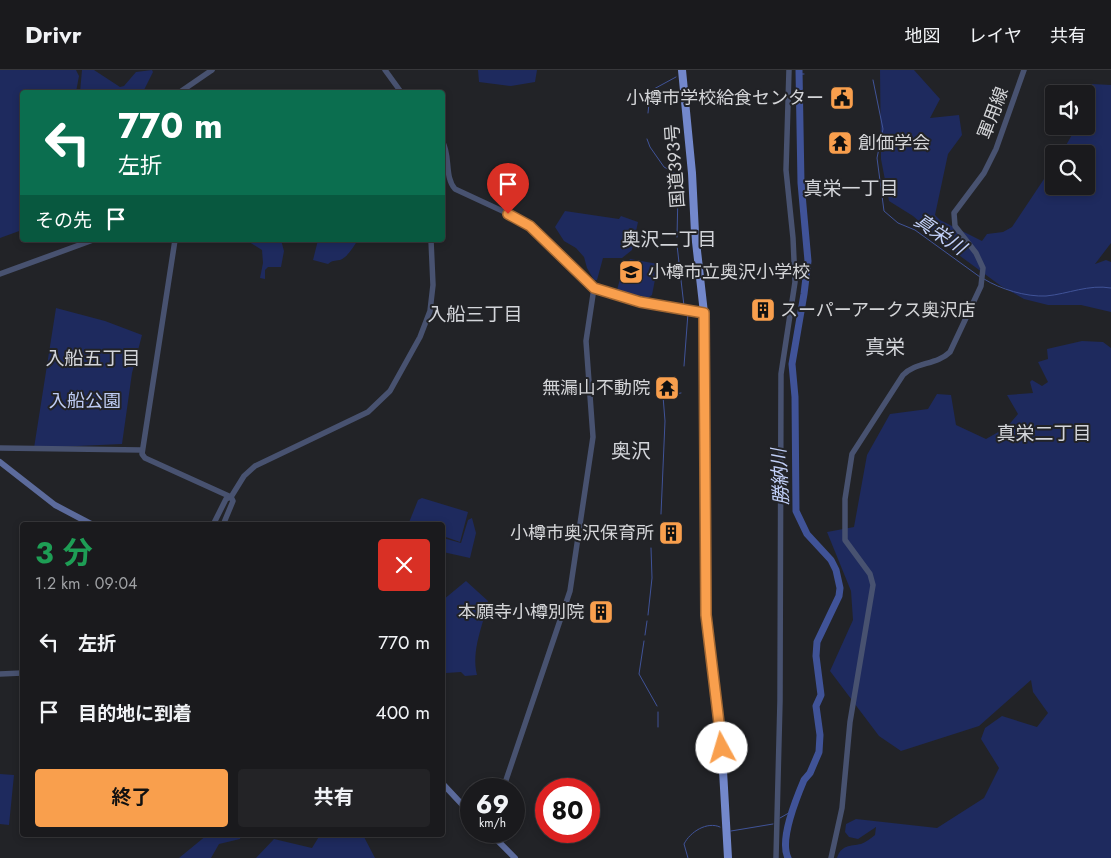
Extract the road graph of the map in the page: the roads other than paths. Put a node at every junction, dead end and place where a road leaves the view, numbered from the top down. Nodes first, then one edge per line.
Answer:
1 (212, 70) edge
2 (385, 70) edge
3 (682, 70) edge
4 (789, 70) edge
5 (1024, 70) edge
6 (184, 90) edge
7 (400, 90) edge
8 (445, 145) edge
9 (88, 242) edge
10 (175, 242) edge
11 (431, 242) edge
12 (0, 274) edge
13 (594, 288) junction
14 (704, 313) junction
15 (0, 448) edge
16 (142, 450) junction
17 (0, 462) edge
18 (231, 497) junction
19 (87, 522) edge
20 (215, 522) edge
21 (224, 522) edge
22 (20, 673) edge
23 (0, 674) edge
24 (507, 778) edge
25 (445, 786) edge
26 (460, 802) edge
27 (500, 843) edge
28 (515, 858) edge
29 (728, 858) edge
30 (776, 858) edge
31 (831, 858) edge

1 - 6 street
2 - 7 street
3 - 14 highway, 国道393号
4 - 30 street
5 - 31 street, 軍用線
8 - 13 street
9 - 12 street
10 - 16 street
11 - 18 street
13 - 14 street
13 - 24 street
14 - 29 highway, 国道393号
15 - 16 street
16 - 18 street
17 - 19 main road
18 - 20 street
18 - 21 street
22 - 23 street
25 - 26 main road
27 - 28 main road

